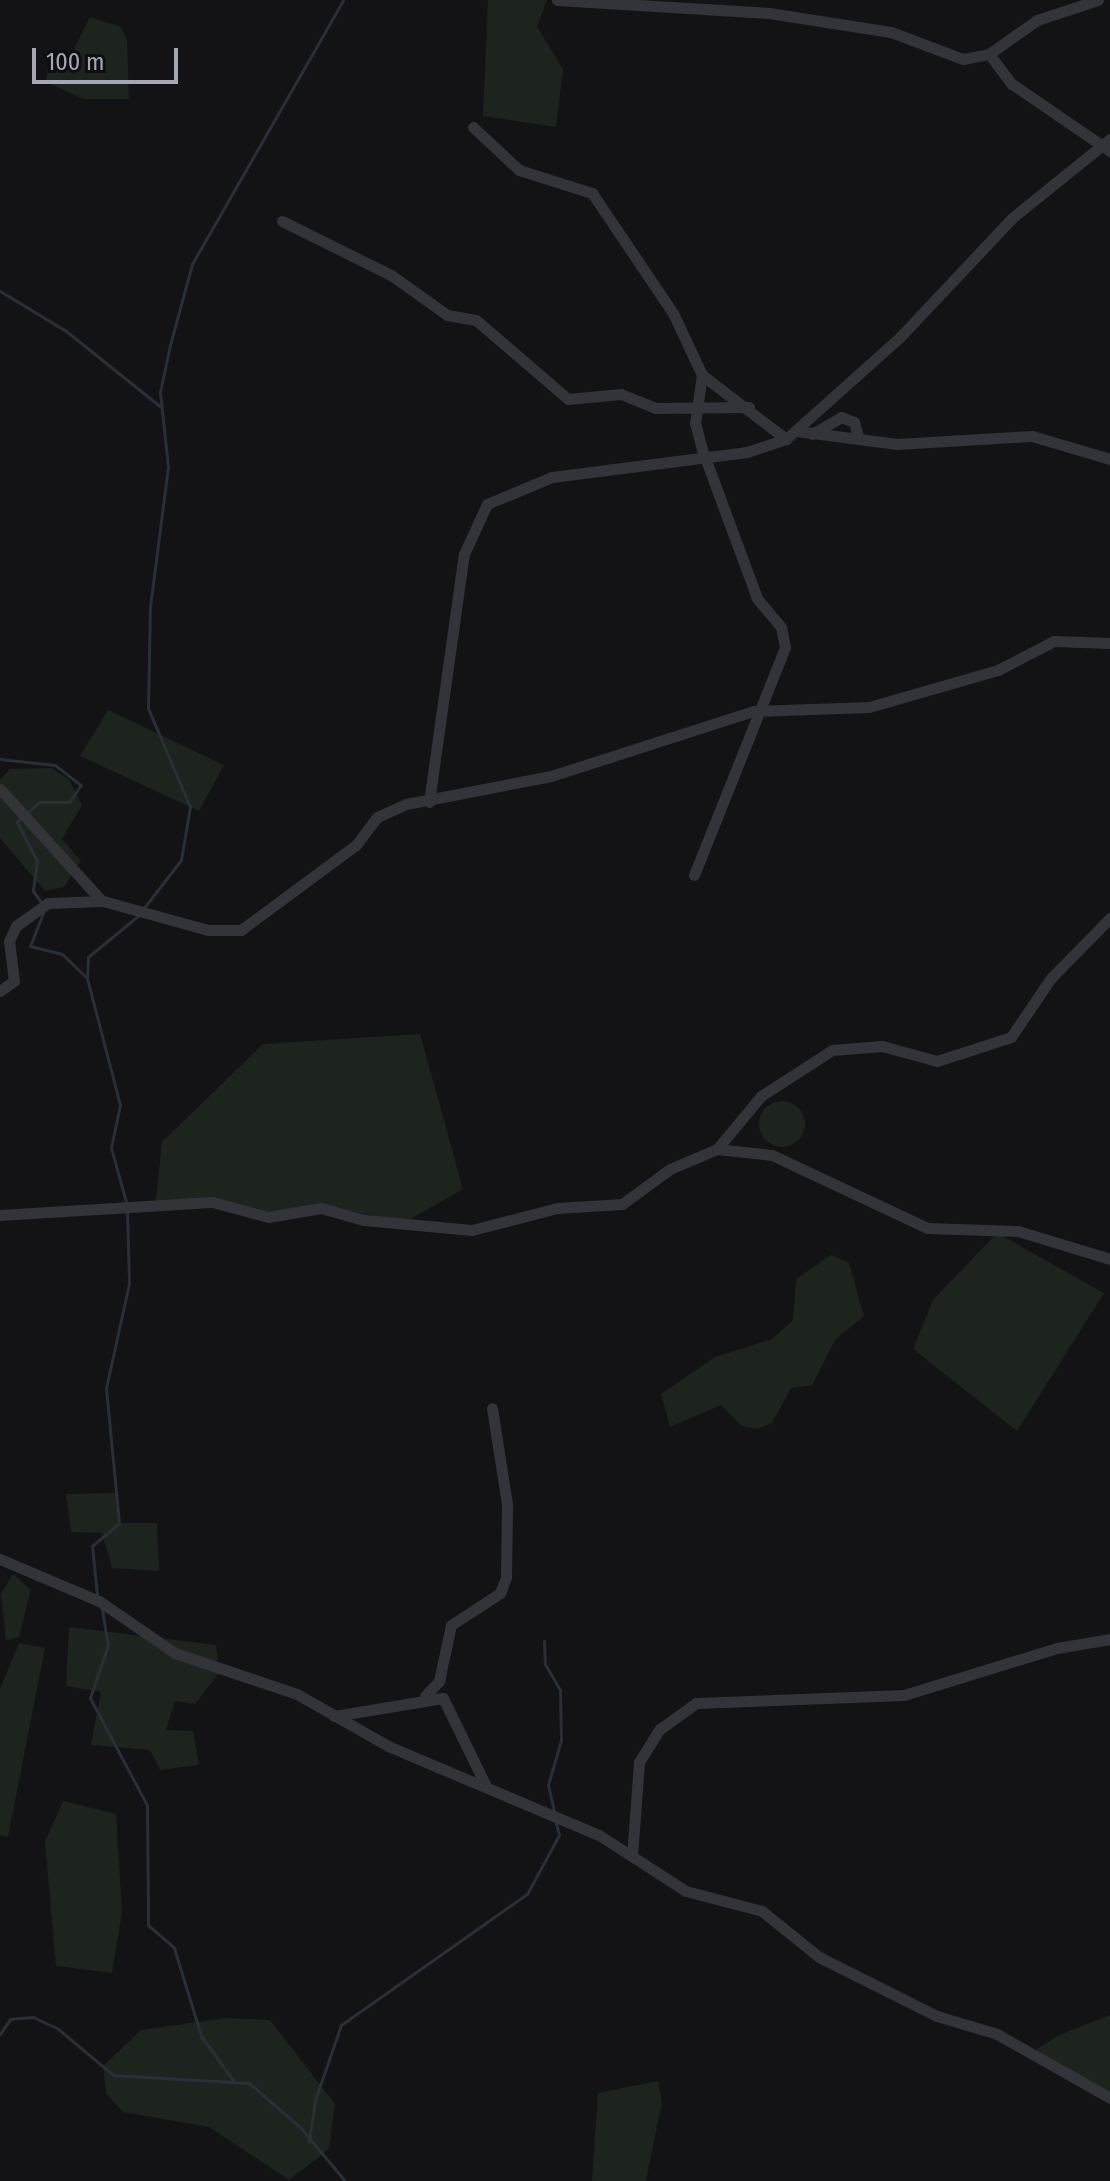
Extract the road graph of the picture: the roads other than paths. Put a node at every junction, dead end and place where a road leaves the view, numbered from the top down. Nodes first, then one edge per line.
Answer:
1 (557, 0) edge
2 (1098, 0) edge
3 (989, 54) junction
4 (473, 127) dead end
5 (1108, 144) edge
6 (282, 221) dead end
7 (702, 375) junction
8 (749, 407) junction
9 (697, 409) junction
10 (797, 431) junction
11 (812, 434) junction
12 (858, 436) junction
13 (786, 439) junction
14 (707, 458) junction
15 (1110, 459) edge
16 (1110, 643) edge
17 (765, 711) junction
18 (0, 789) edge
19 (429, 802) junction
20 (694, 875) dead end
21 (103, 901) junction
22 (1110, 918) edge
23 (0, 991) edge
24 (717, 1149) junction
25 (0, 1215) edge
26 (1110, 1259) edge
27 (492, 1408) dead end
28 (0, 1559) edge
29 (1110, 1639) edge
30 (425, 1696) junction
31 (334, 1716) junction
32 (490, 1791) junction
33 (632, 1856) junction
34 (1110, 2098) edge

1 - 3 street
2 - 3 street
3 - 5 street
4 - 7 street
5 - 10 street
6 - 9 street
7 - 8 street
7 - 9 street
8 - 9 street
8 - 13 street
9 - 14 street
10 - 11 street
10 - 13 street
11 - 12 street
11 - 12 street
12 - 15 street
13 - 14 street
14 - 17 street
14 - 19 street
16 - 17 street
17 - 19 street
17 - 20 street
18 - 21 street
19 - 21 street
21 - 23 street
22 - 24 street
24 - 25 street
24 - 26 street
27 - 30 street
28 - 31 street
29 - 33 street
30 - 31 street
30 - 32 street
31 - 32 street
32 - 33 street
33 - 34 street

